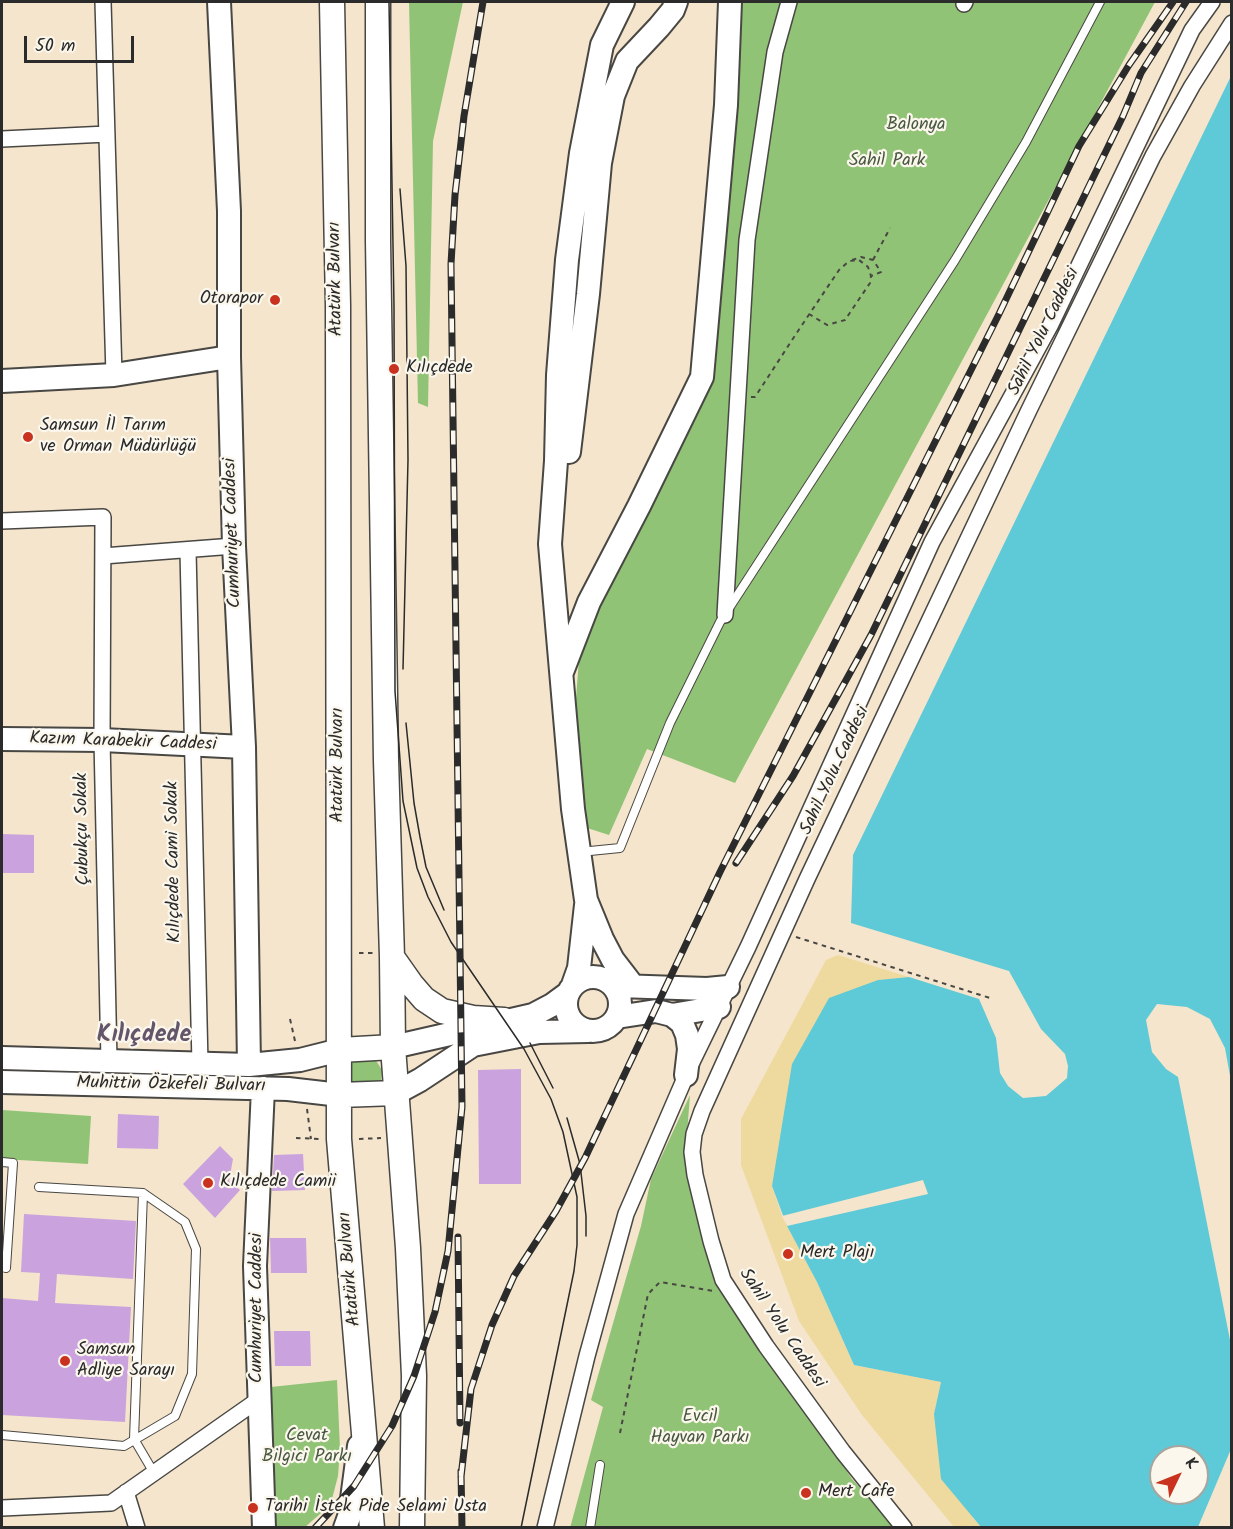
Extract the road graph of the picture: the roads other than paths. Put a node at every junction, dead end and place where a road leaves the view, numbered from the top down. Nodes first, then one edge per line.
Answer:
1 (104, 2) edge
2 (219, 2) edge
3 (332, 2) edge
4 (378, 2) edge
5 (676, 2) edge
6 (730, 2) edge
7 (789, 2) edge
8 (1100, 2) edge
9 (1212, 2) edge
10 (618, 10) edge
11 (1232, 23) edge
12 (648, 37) junction
13 (107, 134) junction
14 (2, 139) edge
15 (229, 357) junction
16 (114, 375) junction
17 (2, 381) edge
18 (2, 521) edge
19 (234, 546) junction
20 (188, 551) junction
21 (103, 556) junction
22 (556, 605) junction
23 (725, 615) junction
24 (560, 677) junction
25 (2, 739) edge
26 (102, 740) junction
27 (191, 746) junction
28 (244, 747) junction
29 (579, 852) junction
30 (586, 900) junction
31 (392, 955) junction
32 (623, 986) junction
33 (570, 989) junction
34 (724, 997) junction
35 (672, 1015) junction
36 (617, 1017) junction
37 (504, 1020) junction
38 (588, 1031) junction
39 (393, 1047) junction
40 (340, 1050) junction
41 (2, 1058) edge
42 (109, 1061) junction
43 (200, 1064) junction
44 (249, 1065) junction
45 (686, 1075) junction
46 (2, 1082) edge
47 (263, 1088) junction
48 (396, 1093) junction
49 (340, 1095) junction
50 (2, 1162) edge
51 (39, 1187) dead end
52 (143, 1193) junction
53 (2, 1268) edge
54 (258, 1400) junction
55 (363, 1419) junction
56 (2, 1435) edge
57 (134, 1439) junction
58 (600, 1465) dead end
59 (154, 1473) junction
60 (126, 1492) junction
61 (2, 1508) edge
62 (137, 1527) edge
63 (264, 1527) edge
64 (345, 1527) edge
65 (372, 1527) edge
66 (412, 1527) edge
67 (545, 1527) edge
68 (590, 1527) edge
69 (904, 1527) edge

1 - 13 street
2 - 15 main road, Cumhuriyet Caddesi
3 - 40 main road, Atatürk Bulvarı
4 - 31 main road
5 - 12 main road
6 - 24 main road
7 - 23 street
8 - 23 lane
9 - 34 street
10 - 12 main road
10 - 22 main road
11 - 69 street, Sahil Yolu Caddesi
12 - 22 main road
13 - 14 street
13 - 16 street
15 - 16 main road
15 - 19 main road, Cumhuriyet Caddesi
16 - 17 main road
18 - 21 street, Çubukçu Sokak
19 - 20 street
19 - 28 main road, Cumhuriyet Caddesi
20 - 21 street
20 - 27 street, Kılıçdede Cami Sokak
21 - 26 street, Çubukçu Sokak
22 - 24 main road
23 - 29 lane
24 - 29 main road
25 - 26 main road, Kazım Karabekir Caddesi
26 - 27 main road, Kazım Karabekir Caddesi
26 - 42 street, Çubukçu Sokak
27 - 28 main road, Kazım Karabekir Caddesi
27 - 43 street, Kılıçdede Cami Sokak
28 - 44 main road, Cumhuriyet Caddesi
29 - 30 main road
30 - 32 main road
30 - 33 main road
31 - 37 main road
31 - 39 main road
32 - 33 main road
32 - 34 main road
32 - 36 main road
33 - 37 main road
33 - 38 main road
34 - 35 main road
34 - 45 street
35 - 36 main road
35 - 45 main road
36 - 38 main road
37 - 39 main road
38 - 48 main road
39 - 40 main road
39 - 48 main road
40 - 44 main road, Muhittin Özkefeli Bulvarı
40 - 49 main road, Atatürk Bulvarı
41 - 42 main road, Muhittin Özkefeli Bulvarı
42 - 43 main road, Muhittin Özkefeli Bulvarı
43 - 44 main road, Muhittin Özkefeli Bulvarı
45 - 67 street
46 - 47 main road, Muhittin Özkefeli Bulvarı
47 - 49 main road, Muhittin Özkefeli Bulvarı
47 - 54 main road, Cumhuriyet Caddesi
48 - 49 main road
48 - 66 main road
49 - 55 main road, Atatürk Bulvarı
50 - 53 lane
51 - 52 lane
52 - 57 lane
52 - 57 lane
54 - 59 street
54 - 63 main road, Cumhuriyet Caddesi
55 - 64 main road
55 - 65 main road, Atatürk Bulvarı
56 - 57 lane
57 - 59 lane
58 - 68 lane
59 - 60 street
60 - 61 street
60 - 62 street

